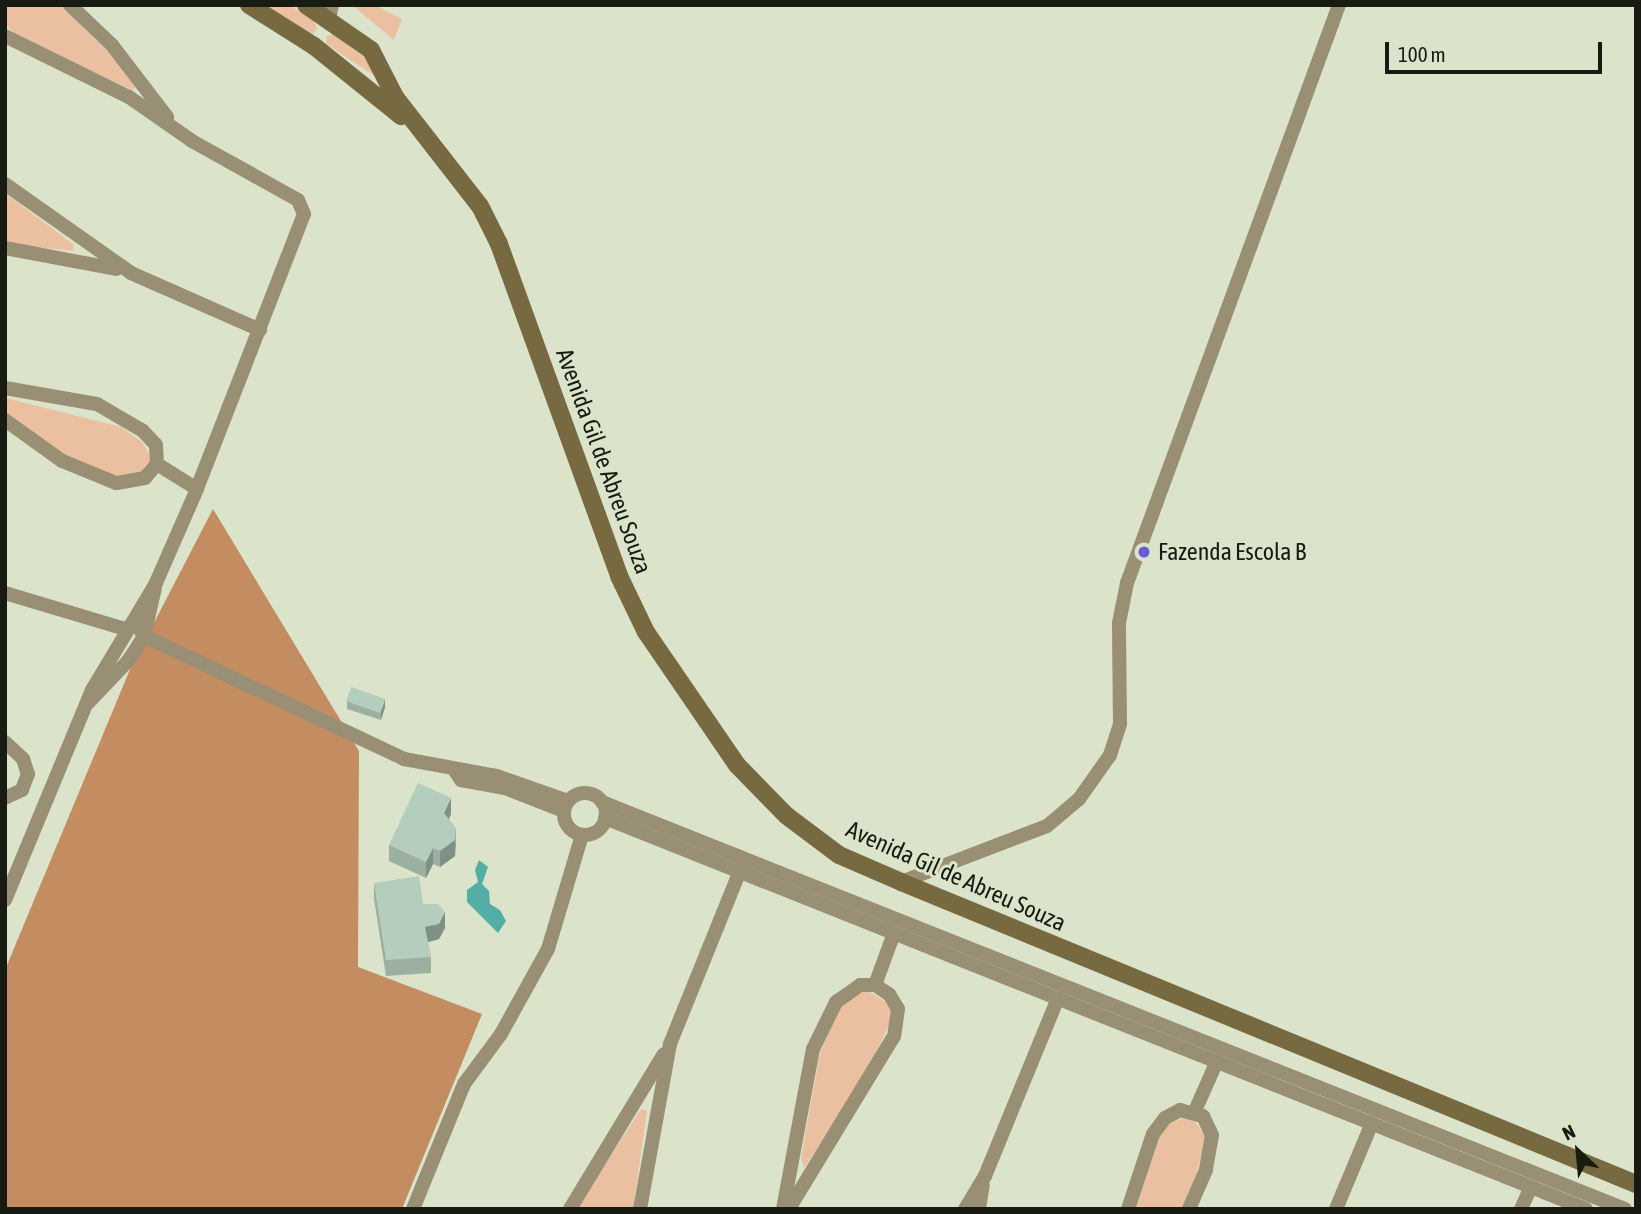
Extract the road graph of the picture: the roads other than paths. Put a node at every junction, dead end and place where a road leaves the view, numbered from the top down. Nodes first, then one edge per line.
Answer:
1 (70, 5) edge
2 (249, 5) edge
3 (1339, 5) edge
4 (309, 6) edge
5 (332, 11) edge
6 (5, 36) edge
7 (314, 46) junction
8 (142, 83) junction
9 (129, 97) junction
10 (172, 124) junction
11 (428, 138) junction
12 (5, 184) edge
13 (82, 242) junction
14 (5, 248) edge
15 (74, 258) junction
16 (131, 272) junction
17 (260, 330) junction
18 (5, 388) edge
19 (5, 420) edge
20 (157, 464) junction
21 (197, 489) junction
22 (156, 583) junction
23 (8, 593) edge
24 (124, 629) junction
25 (144, 636) junction
26 (87, 704) junction
27 (5, 743) edge
28 (28, 783) junction
29 (50, 791) junction
30 (5, 798) edge
31 (602, 802) junction
32 (566, 806) junction
33 (605, 818) junction
34 (582, 835) junction
35 (740, 871) junction
36 (901, 882) junction
37 (5, 900) edge
38 (894, 933) junction
39 (875, 985) junction
40 (1058, 998) junction
41 (670, 1044) junction
42 (1217, 1061) junction
43 (638, 1095) junction
44 (655, 1105) junction
45 (1194, 1112) junction
46 (1372, 1123) junction
47 (792, 1164) junction
48 (808, 1172) junction
49 (985, 1176) junction
50 (1636, 1184) edge
51 (1531, 1187) junction
52 (413, 1209) edge
53 (570, 1209) edge
54 (640, 1209) edge
55 (783, 1209) edge
56 (789, 1209) edge
57 (965, 1209) edge
58 (979, 1209) edge
59 (1128, 1209) edge
60 (1189, 1209) edge
61 (1336, 1209) edge
62 (1521, 1209) edge
63 (1586, 1209) edge
64 (1625, 1209) edge

1 - 8 street
2 - 7 street, Avenida Gil de Abreu Souza
3 - 36 street
4 - 5 street, Avenida Gil de Abreu Souza
5 - 7 street
5 - 11 street, Avenida Gil de Abreu Souza
6 - 9 street
7 - 11 street, Avenida Gil de Abreu Souza
8 - 9 street
8 - 10 street
9 - 10 street
10 - 17 street
11 - 36 street, Avenida Gil de Abreu Souza
12 - 13 street
13 - 15 street
13 - 16 street
14 - 15 street
15 - 16 street
16 - 17 street
17 - 21 street
18 - 20 street
19 - 20 street
20 - 21 street
21 - 22 street
22 - 24 street
22 - 25 street
23 - 24 street
24 - 25 street
24 - 26 street
25 - 26 street
25 - 32 street
26 - 29 street
27 - 28 street
28 - 29 street
28 - 30 street
29 - 37 street
31 - 32 street
31 - 33 street
31 - 64 street
32 - 34 street
33 - 34 street
33 - 35 street
34 - 52 street
35 - 38 street
35 - 41 street
36 - 50 street, Avenida Gil de Abreu Souza
38 - 39 street
38 - 40 street
39 - 47 street
39 - 48 street
40 - 42 street
40 - 49 street
41 - 43 street
41 - 44 street
42 - 45 street
42 - 46 street
43 - 44 street
43 - 53 street
44 - 54 street
45 - 59 street
45 - 60 street
46 - 51 street
46 - 61 street
47 - 48 street
47 - 55 street
48 - 56 street
49 - 57 street
49 - 58 street
51 - 62 street
51 - 63 street

